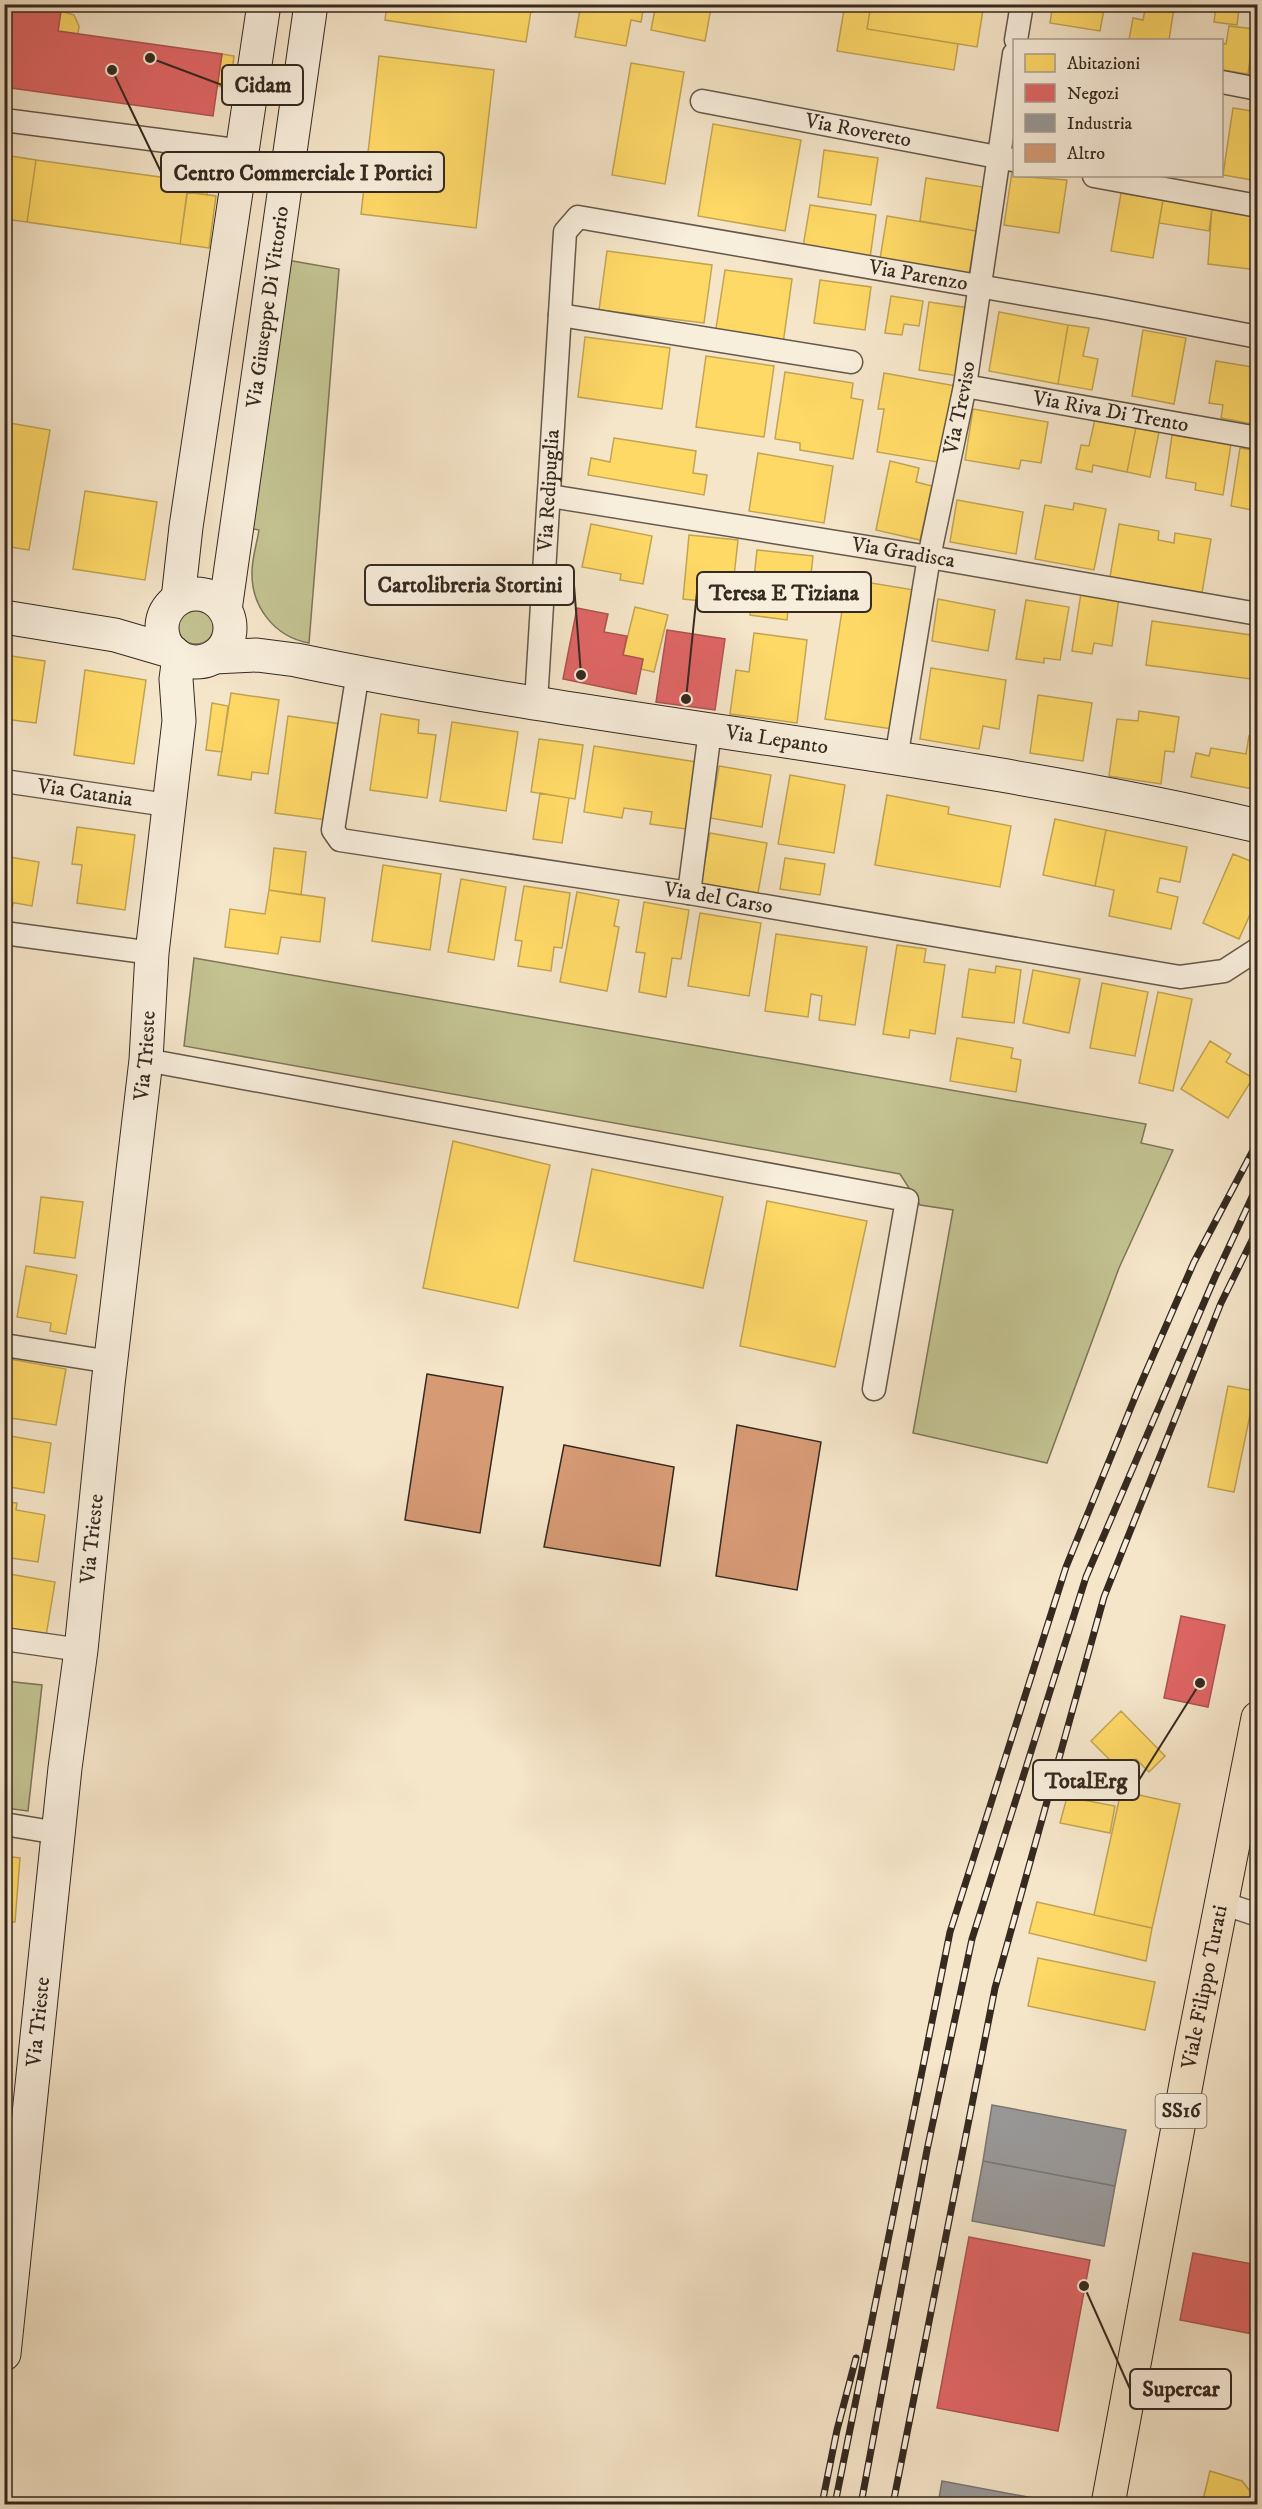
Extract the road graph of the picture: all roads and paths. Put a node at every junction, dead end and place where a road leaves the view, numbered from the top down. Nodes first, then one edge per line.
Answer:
1 (264, 4) edge
2 (311, 4) edge
3 (1022, 4) edge
4 (1017, 39) edge
5 (1013, 69) edge
6 (1223, 82) edge
7 (1257, 89) edge
8 (702, 101) dead end
9 (4, 120) edge
10 (243, 151) junction
11 (1007, 159) edge
12 (1099, 177) edge
13 (1257, 206) edge
14 (578, 217) joint
15 (981, 287) junction
16 (560, 315) junction
17 (1257, 337) edge
18 (851, 362) dead end
19 (964, 386) junction
20 (1257, 438) edge
21 (550, 496) junction
22 (929, 557) junction
23 (173, 604) junction
24 (1257, 614) edge
25 (4, 617) edge
26 (227, 617) junction
27 (115, 636) junction
28 (192, 657) junction
29 (296, 660) junction
30 (358, 672) junction
31 (536, 702) junction
32 (710, 730) junction
33 (896, 759) junction
34 (4, 781) edge
35 (168, 805) junction
36 (1257, 826) edge
37 (689, 893) junction
38 (4, 933) edge
39 (1257, 949) edge
40 (152, 953) junction
41 (146, 1060) junction
42 (4, 1345) edge
43 (111, 1362) junction
44 (874, 1389) dead end
45 (4, 1639) edge
46 (81, 1650) junction
47 (1257, 1718) edge
48 (4, 1824) edge
49 (58, 1833) junction
50 (1222, 1903) junction
51 (1257, 1915) edge
52 (4, 2354) edge
53 (1108, 2505) edge

1 - 10 street
2 - 26 street, Via Giuseppe Di Vittorio
3 - 4 street
5 - 11 street, Via Treviso
6 - 7 street
8 - 11 street, Via Rovereto
9 - 10 street
10 - 23 street
11 - 15 street, Via Treviso
12 - 13 street
14 - 15 street, Via Parenzo
14 - 16 street, Via Redipuglia
15 - 17 street, Via Parenzo
15 - 19 street, Via Treviso
16 - 18 street
16 - 21 street, Via Redipuglia
19 - 20 street, Via Riva Di Trento
19 - 22 street, Via Treviso
21 - 22 street, Via Gradisca
21 - 31 street, Via Redipuglia
22 - 24 street, Via Gradisca
22 - 33 street, Via Treviso
23 - 26 street
23 - 27 street
23 - 28 street
25 - 27 street, Via Lepanto
26 - 28 street
26 - 29 street, Via Lepanto
27 - 28 street, Via Lepanto
28 - 29 street, Via Lepanto
28 - 35 street, Via Trieste
29 - 30 street, Via Lepanto
30 - 31 street, Via Lepanto
30 - 37 street, Via del Carso
31 - 32 street, Via Lepanto
32 - 33 street, Via Lepanto
32 - 37 street
33 - 36 street, Via Lepanto
34 - 35 street, Via Catania
35 - 40 street, Via Trieste
37 - 39 street, Via del Carso
38 - 40 street
40 - 41 street, Via Trieste
41 - 43 street, Via Trieste
41 - 44 street
42 - 43 street
43 - 46 street, Via Trieste
45 - 46 street
46 - 49 street, Via Trieste
47 - 50 main road, Viale Filippo Turati / SS16
48 - 49 street
49 - 52 street, Via Trieste
50 - 51 street
50 - 53 main road, Viale Filippo Turati / SS16

